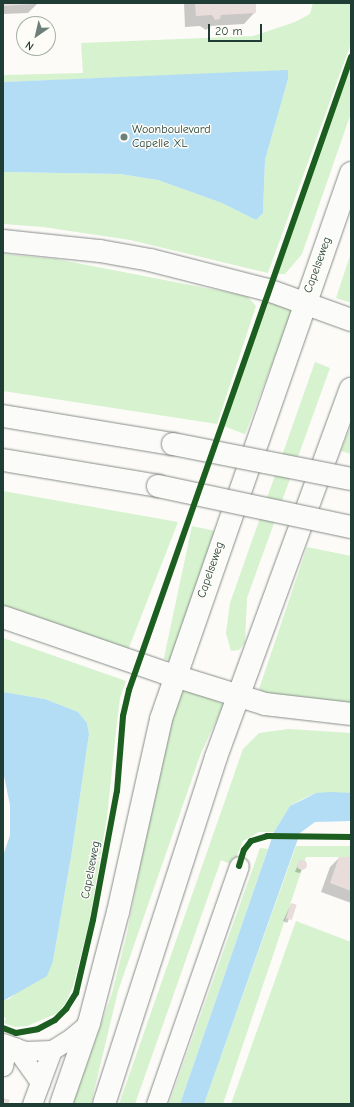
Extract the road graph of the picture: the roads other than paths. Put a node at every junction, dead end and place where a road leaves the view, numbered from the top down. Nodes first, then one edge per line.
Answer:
1 (351, 173) edge
2 (3, 241) edge
3 (305, 302) junction
4 (351, 320) edge
5 (351, 389) edge
6 (3, 416) edge
7 (3, 460) edge
8 (351, 479) edge
9 (351, 528) edge
10 (3, 617) edge
11 (174, 676) junction
12 (239, 694) junction
13 (351, 714) edge
14 (239, 866) dead end
15 (89, 1023) junction
16 (8, 1045) edge
17 (52, 1050) junction
18 (3, 1066) edge
19 (40, 1082) junction
20 (32, 1104) edge
21 (61, 1104) edge
22 (104, 1104) edge
23 (156, 1104) edge

1 - 3 main road, Capelseweg
2 - 3 main road
3 - 4 main road
3 - 11 main road, Capelseweg
5 - 12 main road
6 - 8 main road, bridge
7 - 9 main road, bridge
10 - 11 main road
11 - 12 main road
11 - 15 main road, Capelseweg
12 - 13 main road
12 - 22 main road
14 - 23 street
15 - 17 street
15 - 21 main road, Capelseweg
16 - 17 street
16 - 18 street
16 - 19 street
17 - 19 street
19 - 20 street

